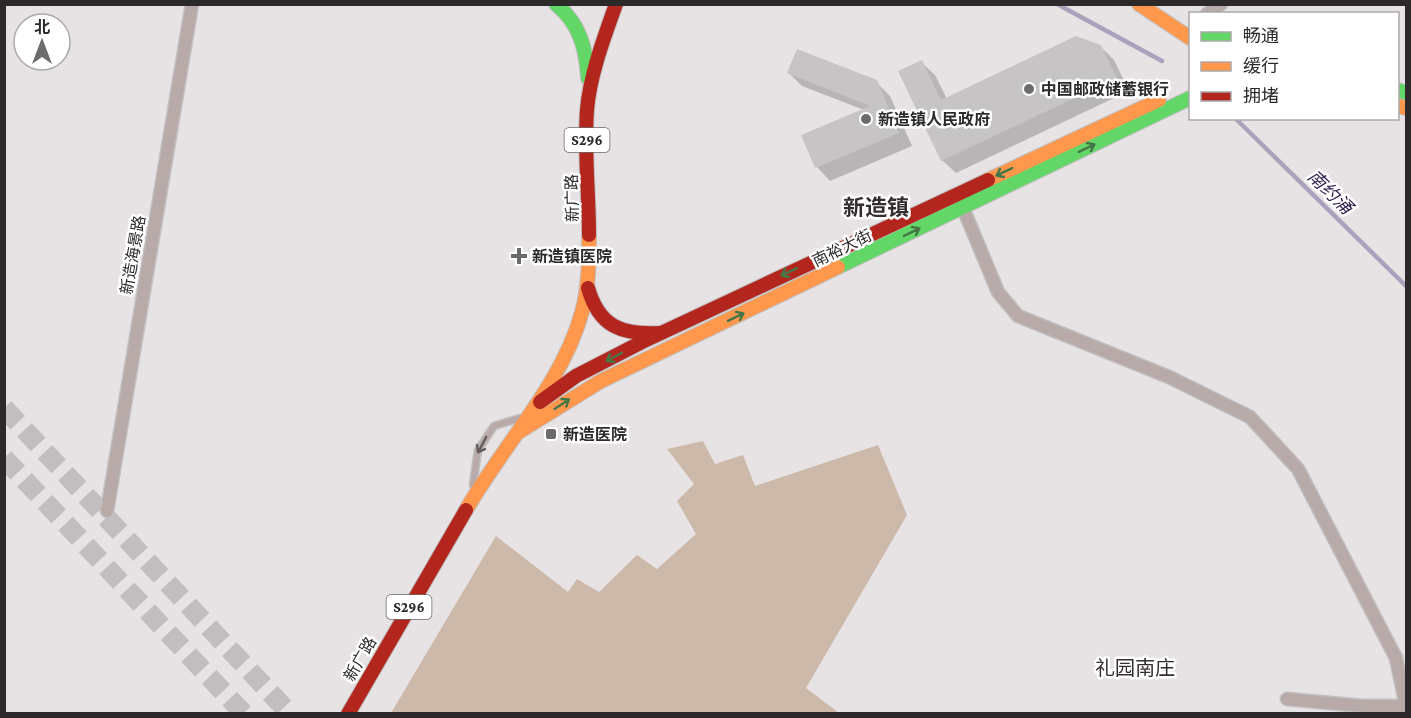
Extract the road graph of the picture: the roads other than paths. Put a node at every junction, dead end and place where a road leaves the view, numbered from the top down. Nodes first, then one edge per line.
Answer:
1 (192, 4) edge
2 (556, 4) edge
3 (616, 4) edge
4 (1139, 4) edge
5 (1187, 31) edge
6 (1189, 86) edge
7 (590, 95) junction
8 (1189, 99) edge
9 (963, 208) junction
10 (586, 280) junction
11 (660, 333) junction
12 (527, 416) junction
13 (513, 436) junction
14 (471, 501) junction
15 (106, 511) dead end
16 (1287, 699) dead end
17 (348, 714) edge

1 - 15 street, 新造海景路
2 - 7 main road
3 - 7 main road, 新广路 / S296
4 - 5 main road
6 -> 11 main road, 南裕大街
7 - 10 main road, 新广路 / S296
9 -> 8 main road, 南裕大街
13 -> 9 main road, 南裕大街
9 - 16 street
10 - 11 main road
10 - 12 main road, 新广路 / S296
11 -> 12 main road, 南裕大街
12 - 13 main road, S296
12 -> 14 lane
13 - 14 main road, 新广路 / S296
14 - 17 main road, 新广路 / S296

